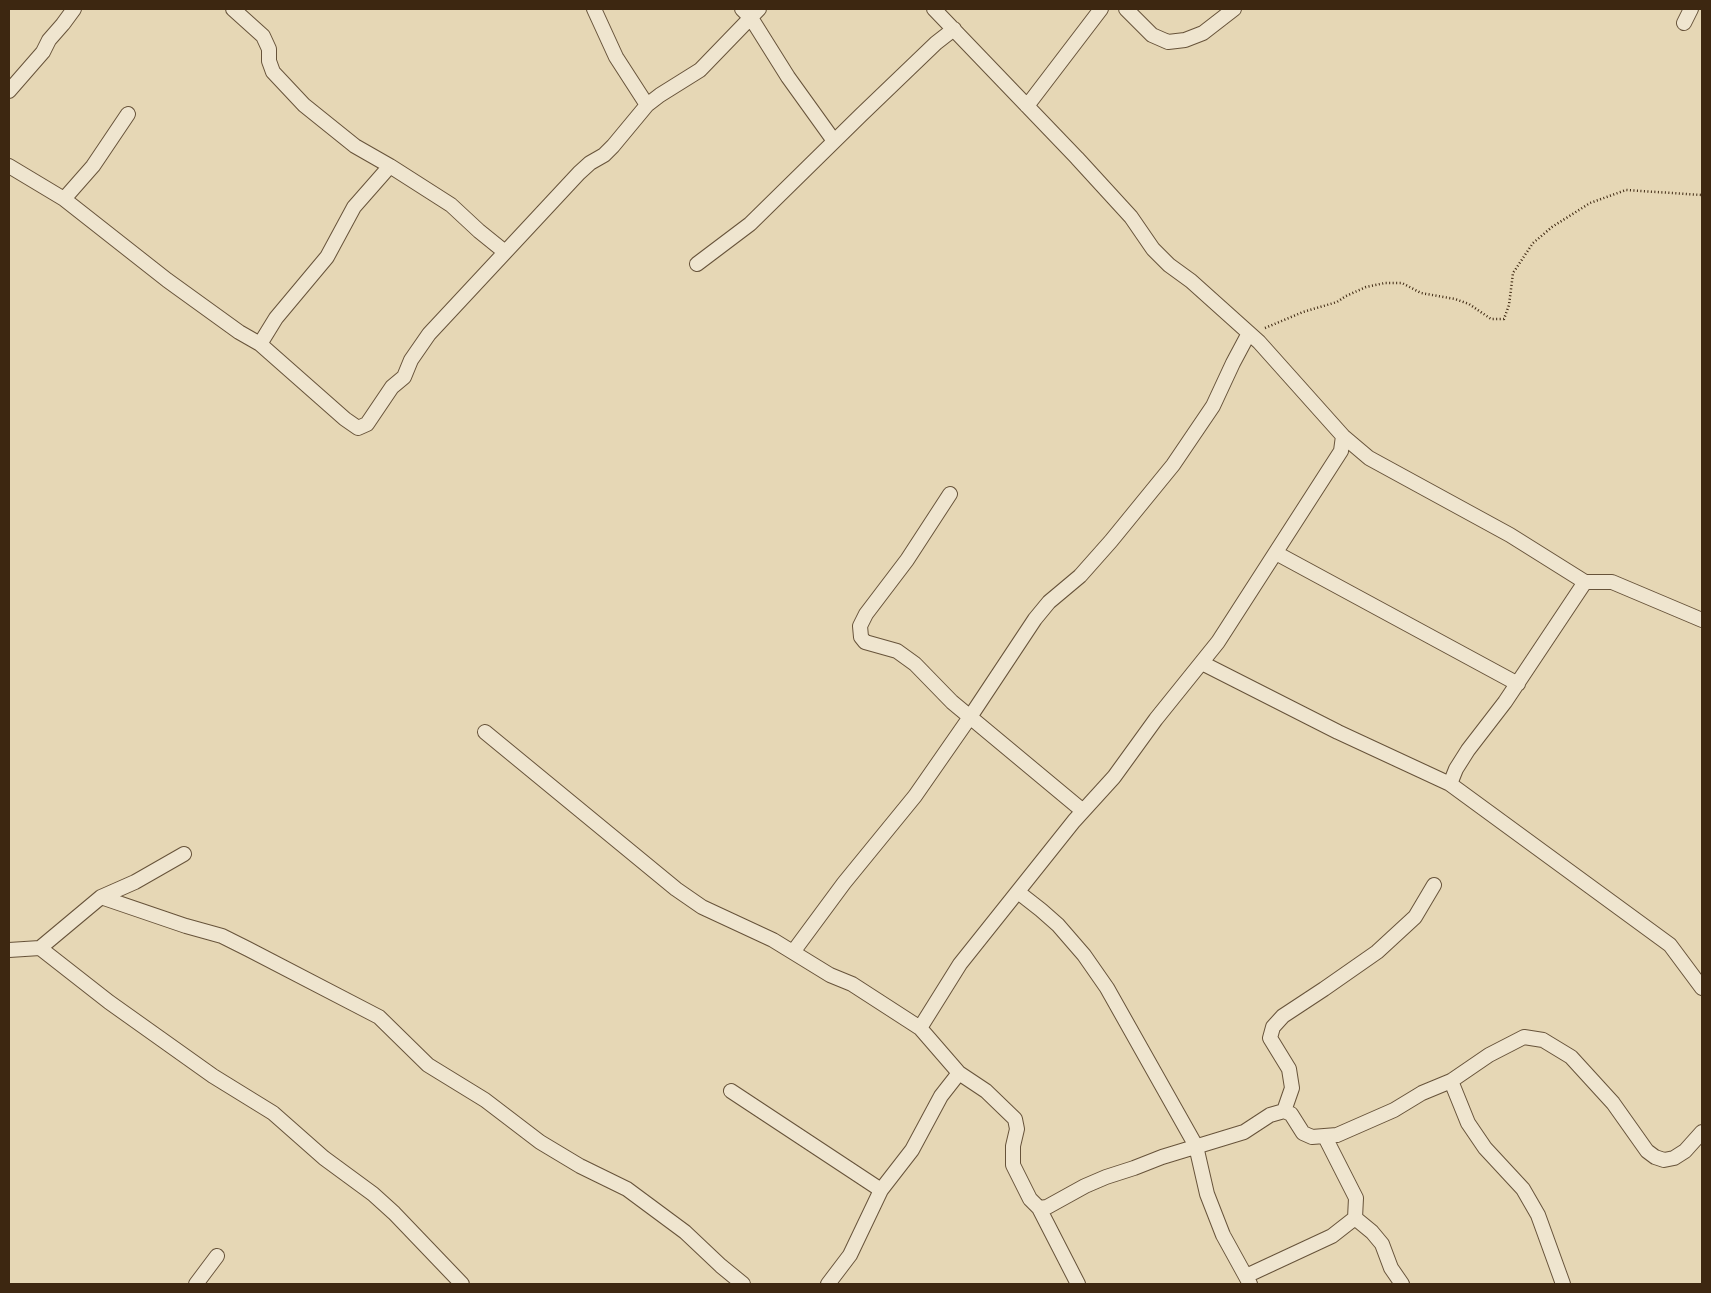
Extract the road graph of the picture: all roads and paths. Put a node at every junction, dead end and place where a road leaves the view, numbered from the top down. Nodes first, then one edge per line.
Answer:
1 (74, 9) edge
2 (233, 9) edge
3 (594, 9) edge
4 (934, 9) edge
5 (1101, 9) edge
6 (1126, 9) edge
7 (1234, 9) edge
8 (1691, 9) edge
9 (751, 12) edge
10 (1684, 23) dead end
11 (954, 29) junction
12 (9, 90) edge
13 (647, 105) junction
14 (1027, 106) junction
15 (128, 114) dead end
16 (834, 141) junction
17 (9, 166) edge
18 (390, 166) junction
19 (1702, 195) edge
20 (64, 199) junction
21 (505, 252) junction
22 (697, 264) dead end
23 (1249, 333) junction
24 (260, 344) junction
25 (1343, 436) junction
26 (950, 494) dead end
27 (1276, 553) junction
28 (1585, 582) junction
29 (1702, 620) edge
30 (1202, 662) junction
31 (1518, 684) junction
32 (970, 717) junction
33 (485, 732) dead end
34 (1450, 784) junction
35 (1083, 811) junction
36 (184, 854) dead end
37 (1434, 885) dead end
38 (1018, 892) junction
39 (101, 897) junction
40 (40, 948) junction
41 (9, 950) edge
42 (792, 952) junction
43 (1702, 988) edge
44 (920, 1028) junction
45 (959, 1073) junction
46 (1451, 1081) junction
47 (731, 1091) dead end
48 (1284, 1111) junction
49 (1702, 1132) edge
50 (1325, 1137) junction
51 (1196, 1146) junction
52 (881, 1190) junction
53 (1039, 1208) junction
54 (1355, 1218) junction
55 (218, 1256) dead end
56 (1248, 1280) edge
57 (196, 1284) edge
58 (462, 1284) edge
59 (743, 1284) edge
60 (828, 1284) edge
61 (1078, 1284) edge
62 (1402, 1284) edge
63 (1563, 1284) edge

1 - 12 street
2 - 18 street
3 - 13 street
4 - 11 street
5 - 14 street
6 - 7 street
8 - 10 street
9 - 13 street
9 - 16 street
11 - 14 street
11 - 16 street
13 - 21 street
14 - 23 street
15 - 20 street
16 - 22 street
17 - 20 street
18 - 21 street
18 - 24 street
19 - 23 path
20 - 24 street
21 - 24 street
23 - 25 street
23 - 32 street
25 - 27 street
25 - 28 street
26 - 32 street
27 - 30 street
27 - 31 street
28 - 29 street
28 - 31 street
30 - 34 street
30 - 35 street
31 - 34 street
32 - 35 street
32 - 42 street
33 - 42 street
34 - 43 street
35 - 38 street
36 - 39 street
37 - 48 street
38 - 44 street
38 - 51 street
39 - 40 street
39 - 59 street
40 - 41 street
40 - 58 street
42 - 44 street
44 - 45 street
45 - 52 street
45 - 53 street
46 - 49 street
46 - 50 street
46 - 63 street
47 - 52 street
48 - 50 street
48 - 51 street
50 - 54 street
51 - 53 street
51 - 56 street
52 - 60 street
53 - 61 street
54 - 56 street
54 - 62 street
55 - 57 street

